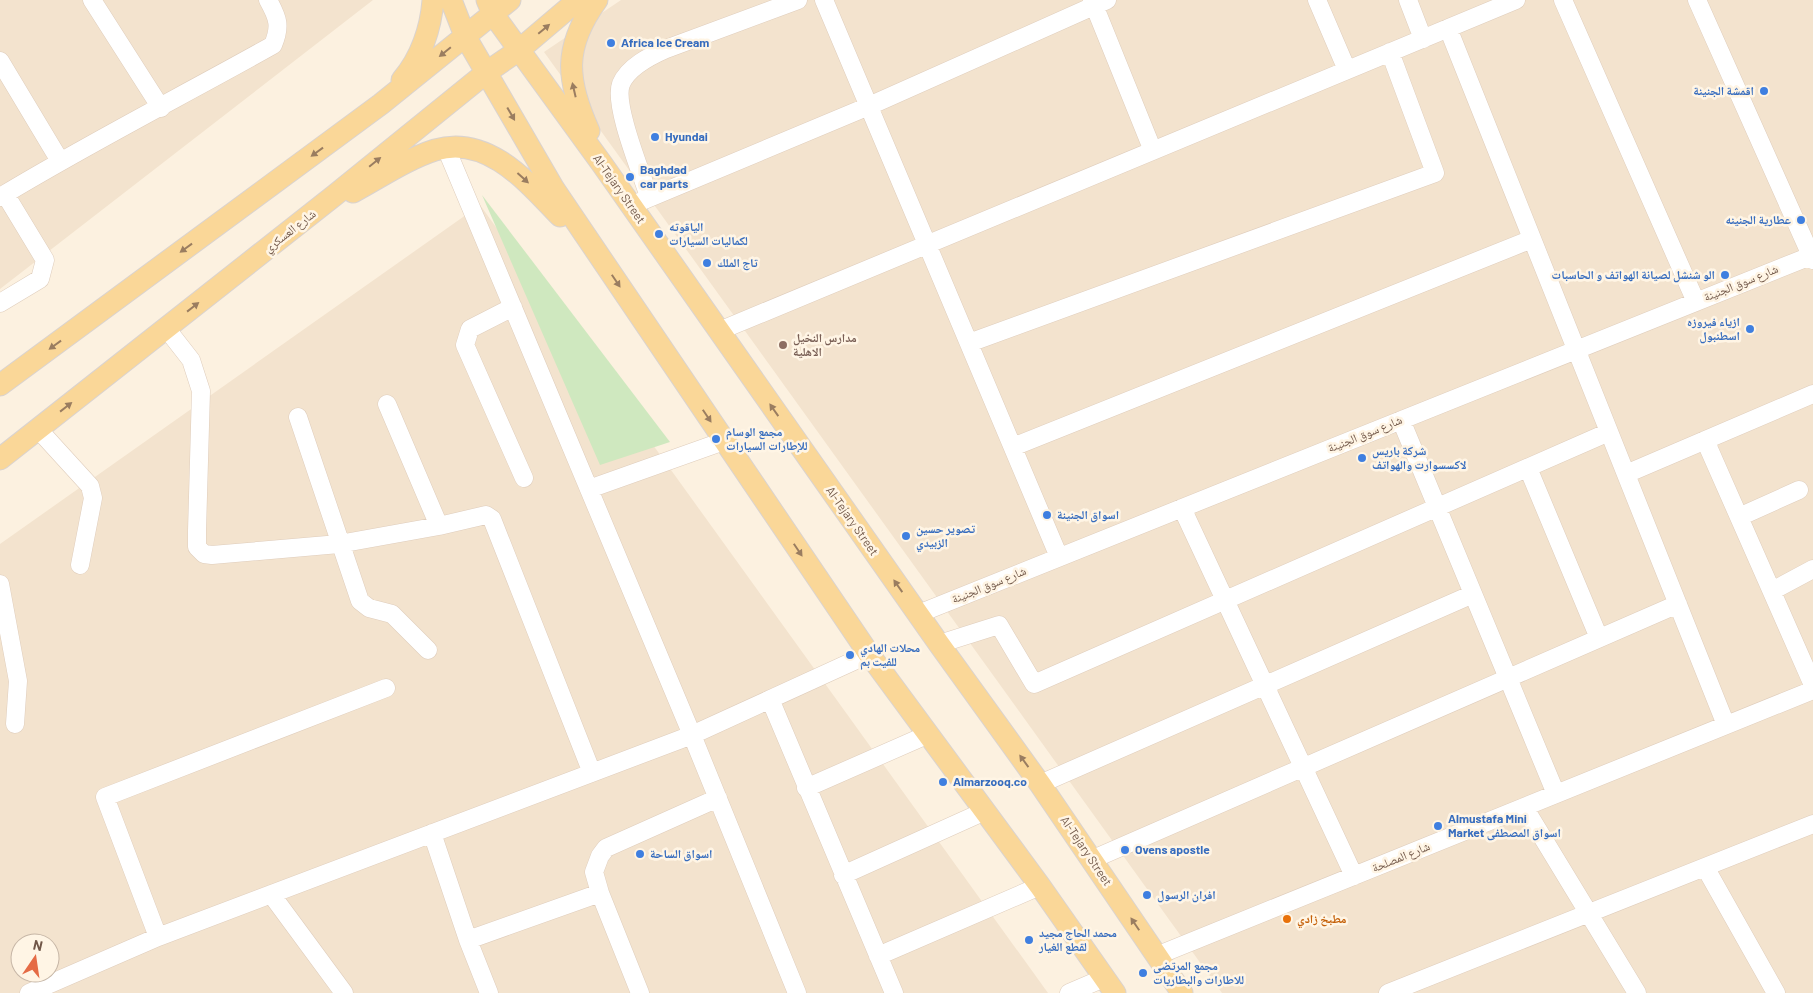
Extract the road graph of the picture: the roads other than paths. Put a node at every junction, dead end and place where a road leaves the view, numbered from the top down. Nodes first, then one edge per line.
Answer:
1 (268, 0) edge
2 (433, 0) edge
3 (451, 0) edge
4 (510, 0) edge
5 (578, 0) edge
6 (597, 0) edge
7 (798, 0) edge
8 (824, 0) edge
9 (1317, 0) edge
10 (1408, 0) edge
11 (1563, 0) edge
12 (1697, 0) edge
13 (1098, 2) edge
14 (1507, 2) edge
15 (101, 3) edge
16 (490, 7) edge
17 (1448, 28) junction
18 (465, 36) junction
19 (1423, 38) junction
20 (519, 50) junction
21 (1390, 52) junction
22 (0, 62) edge
23 (1347, 70) junction
24 (486, 72) junction
25 (381, 104) junction
26 (868, 106) junction
27 (161, 108) junction
28 (446, 148) junction
29 (1153, 151) junction
30 (60, 161) junction
31 (605, 168) junction
32 (2, 195) edge
33 (640, 201) junction
34 (307, 217) junction
35 (1532, 239) junction
36 (927, 244) junction
37 (1812, 257) edge
38 (601, 258) junction
39 (1696, 302) junction
40 (0, 303) edge
41 (513, 307) junction
42 (166, 328) junction
43 (719, 331) junction
44 (969, 343) junction
45 (1576, 349) junction
46 (0, 385) edge
47 (1813, 394) edge
48 (387, 404) dead end
49 (298, 417) dead end
50 (1401, 420) junction
51 (38, 429) junction
52 (1609, 432) junction
53 (1705, 440) junction
54 (724, 441) junction
55 (1013, 448) junction
56 (0, 459) edge
57 (1528, 468) junction
58 (1626, 474) junction
59 (524, 478) dead end
60 (589, 489) junction
61 (1798, 490) dead end
62 (1438, 507) junction
63 (1182, 508) junction
64 (1739, 516) junction
65 (439, 526) junction
66 (340, 544) junction
67 (1059, 557) junction
68 (80, 565) dead end
69 (1813, 569) edge
70 (0, 584) edge
71 (1772, 591) junction
72 (1473, 594) junction
73 (1225, 601) junction
74 (1678, 604) junction
75 (918, 614) junction
76 (1599, 638) junction
77 (939, 644) junction
78 (428, 650) dead end
79 (869, 654) junction
80 (1508, 678) junction
81 (1264, 685) junction
82 (1813, 685) edge
83 (386, 688) dead end
84 (1813, 690) edge
85 (770, 700) junction
86 (15, 724) dead end
87 (1726, 725) junction
88 (929, 734) junction
89 (692, 735) junction
90 (1302, 768) junction
91 (592, 773) junction
92 (1040, 784) junction
93 (806, 788) junction
94 (1556, 794) junction
95 (718, 798) junction
96 (1524, 807) junction
97 (985, 811) junction
98 (1812, 828) edge
99 (432, 834) junction
100 (1091, 860) junction
101 (1705, 867) junction
102 (844, 875) junction
103 (1354, 876) junction
104 (1040, 886) junction
105 (271, 894) junction
106 (600, 894) junction
107 (1588, 913) junction
108 (158, 937) junction
109 (468, 940) junction
110 (878, 956) junction
111 (1156, 956) junction
112 (1109, 986) edge
113 (29, 993) edge
114 (344, 993) edge
115 (489, 993) edge
116 (640, 993) edge
117 (797, 993) edge
118 (894, 993) edge
119 (1069, 993) edge
120 (1182, 993) edge
121 (1388, 993) edge
122 (1637, 993) edge
123 (1776, 993) edge

1 - 27 street
2 - 25 main road
3 - 18 main road
4 - 16 main road
20 -> 5 main road, شارع العسكري
31 -> 6 main road
7 - 33 street
8 - 26 street
9 - 23 street
10 - 19 street
11 - 39 street
12 - 37 street
13 - 26 street
13 - 29 street
14 - 17 street
15 - 27 street
16 - 18 main road
16 - 20 main road, Al-Tejary Street
17 - 19 street
17 - 35 street
18 - 24 main road
18 -> 25 main road
19 - 21 street
20 - 24 main road, شارع العسكري
20 - 31 main road, Al-Tejary Street
21 - 23 street
21 - 44 street
22 - 30 street
23 - 29 street
34 -> 24 main road, شارع العسكري
24 -> 38 main road
25 -> 46 main road
26 - 33 street
26 - 36 street
27 - 30 street
28 - 34 main road
28 -> 38 main road
28 - 41 street
29 - 36 street
30 - 32 street
31 - 33 main road, Al-Tejary Street
32 - 40 street
33 - 43 main road, Al-Tejary Street
42 -> 34 main road, شارع العسكري
35 - 45 street
35 - 55 street
36 - 43 street
36 - 44 street
37 - 39 street, شارع سوق الجنينة
38 -> 54 main road
39 - 45 street, شارع سوق الجنينة
41 - 59 street
41 - 60 street
51 -> 42 main road, شارع العسكري
42 - 66 street
75 -> 43 main road, Al-Tejary Street
44 - 55 street
45 - 50 street, شارع سوق الجنينة
45 - 52 street
47 - 53 street
48 - 65 street
49 - 66 street
50 - 62 street
50 - 63 street, شارع سوق الجنينة
51 - 56 main road, شارع العسكري
51 - 68 street
52 - 57 street
52 - 58 street
53 - 58 street
53 - 64 street
54 - 60 street
54 -> 79 main road
55 - 67 street
57 - 62 street
57 - 76 street
58 - 74 street
60 - 89 street
61 - 64 street
62 - 72 street
62 - 73 street
63 - 67 street, شارع سوق الجنينة
63 - 73 street
64 - 71 street
65 - 66 street
65 - 91 street
66 - 78 street
67 - 75 street, شارع سوق الجنينة
69 - 71 street
70 - 86 street
71 - 82 street
72 - 80 street
72 - 81 street
73 - 77 street
73 - 81 street
74 - 76 street
74 - 87 street
75 - 77 main road, Al-Tejary Street
76 - 80 street
92 -> 77 main road, Al-Tejary Street
79 - 85 street
79 - 88 main road
80 - 90 street
80 - 94 street
81 - 90 street
81 - 92 street
83 - 108 street
84 - 87 street, شارع المصلحة
85 - 89 street
85 - 93 street
87 - 94 street, شارع المصلحة
88 - 93 street
88 - 97 main road
89 - 91 street
89 - 95 street
90 - 100 street
90 - 103 street
91 - 99 street
92 - 100 main road, Al-Tejary Street
93 - 102 street
94 - 96 street, شارع المصلحة
95 - 106 street
95 - 117 street
96 - 103 street, شارع المصلحة
96 - 107 street
97 - 102 street
97 - 104 main road
98 - 101 street
99 - 105 street
99 - 109 street
111 -> 100 main road, Al-Tejary Street
101 - 107 street
101 - 123 street
102 - 110 street
103 - 111 street, شارع المصلحة
104 - 110 street
104 - 112 main road
105 - 108 street
105 - 114 street
106 - 109 street
106 - 116 street
107 - 121 street
107 - 122 street
108 - 113 street
109 - 115 street
110 - 118 street
111 - 120 main road, Al-Tejary Street
112 - 119 street

